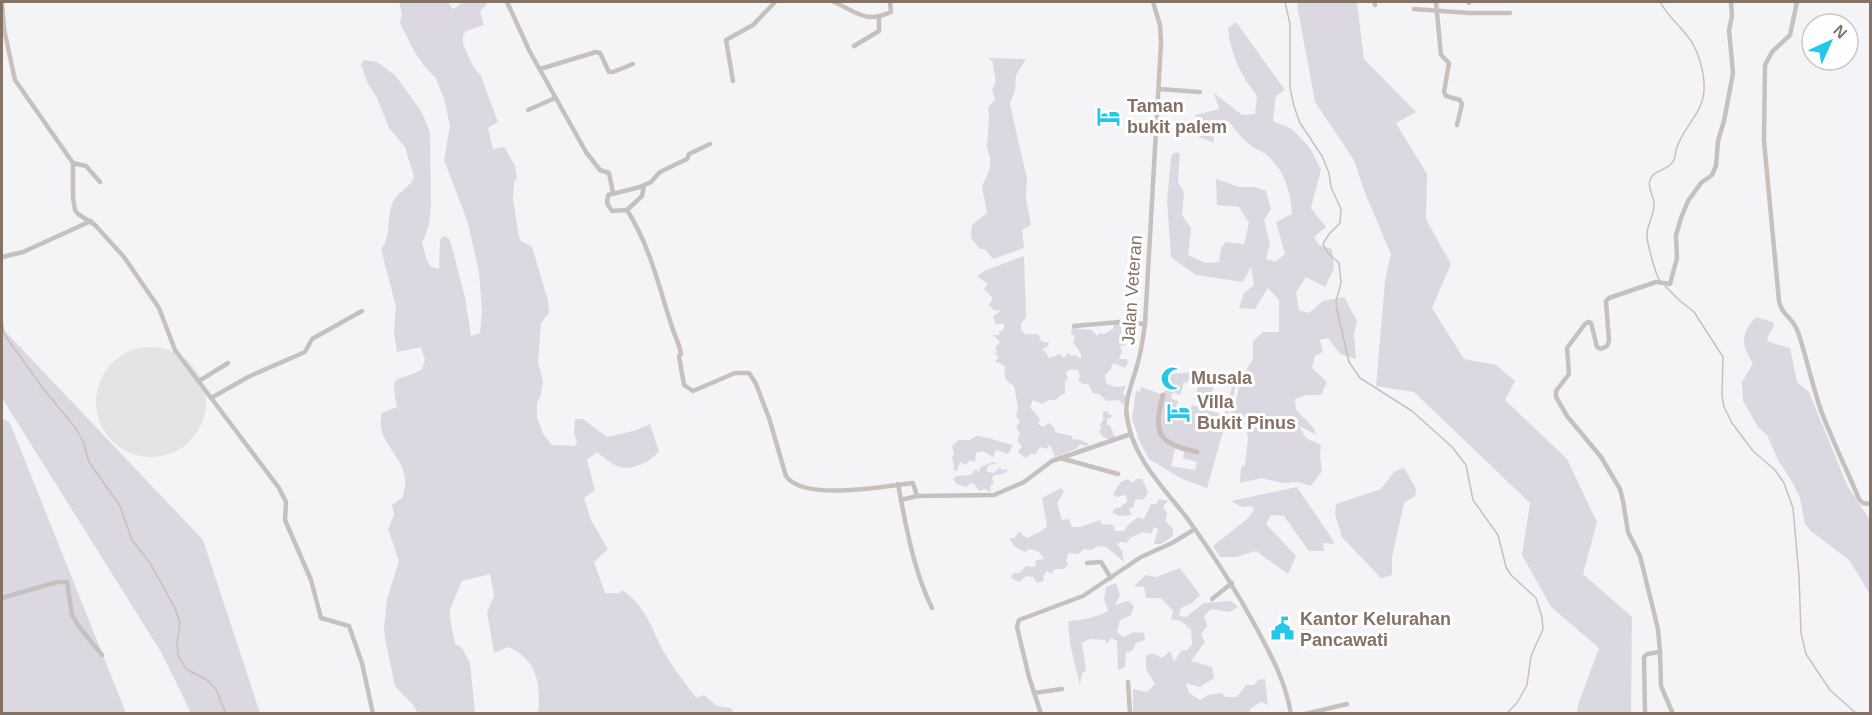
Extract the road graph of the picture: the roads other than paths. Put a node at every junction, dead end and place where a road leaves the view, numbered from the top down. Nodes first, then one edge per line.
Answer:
1 (2, 2) edge
2 (508, 2) edge
3 (775, 2) edge
4 (834, 2) edge
5 (890, 2) edge
6 (1153, 2) edge
7 (1437, 2) edge
8 (1731, 2) edge
9 (1797, 2) edge
10 (1414, 9) dead end
11 (1437, 9) junction
12 (1510, 13) dead end
13 (879, 16) junction
14 (2, 26) edge
15 (854, 45) dead end
16 (633, 64) dead end
17 (540, 69) junction
18 (733, 81) dead end
19 (1159, 89) junction
20 (1200, 92) dead end
21 (555, 98) junction
22 (528, 110) dead end
23 (1456, 125) dead end
24 (710, 144) dead end
25 (73, 163) junction
26 (99, 182) dead end
27 (644, 185) junction
28 (613, 193) junction
29 (627, 210) junction
30 (91, 222) junction
31 (2, 257) edge
32 (362, 311) dead end
33 (1145, 324) junction
34 (1074, 326) dead end
35 (228, 363) dead end
36 (199, 381) junction
37 (211, 398) junction
38 (1131, 434) junction
39 (1060, 458) junction
40 (1118, 474) dead end
41 (898, 484) junction
42 (917, 496) junction
43 (901, 500) junction
44 (1870, 504) edge
45 (1195, 529) junction
46 (1087, 563) dead end
47 (1111, 578) junction
48 (1232, 583) junction
49 (2, 598) edge
50 (1212, 599) dead end
51 (932, 608) dead end
52 (1660, 652) junction
53 (102, 655) dead end
54 (1128, 682) dead end
55 (1062, 689) dead end
56 (1034, 693) junction
57 (1347, 704) dead end
58 (373, 714) edge
59 (1041, 714) edge
60 (1130, 714) edge
61 (1291, 714) edge
62 (1305, 714) edge
63 (1645, 714) edge
64 (1673, 714) edge

1 - 14 street
2 - 17 street
3 - 18 street
4 - 13 street
5 - 13 street
6 - 19 street, Jalan Veteran
7 - 11 street
8 - 52 street
9 - 44 street
10 - 11 street
11 - 12 street
11 - 23 street
13 - 15 street
14 - 25 street
16 - 17 street
17 - 21 street
19 - 20 street
19 - 33 street, Jalan Veteran
21 - 22 street
21 - 28 street
24 - 27 street
25 - 26 street
25 - 30 street
27 - 28 street
27 - 29 street
28 - 29 street
29 - 41 street
30 - 31 street
30 - 36 street
32 - 37 street
33 - 34 street
33 - 38 street, Jalan Veteran
35 - 36 street
36 - 37 street
37 - 58 street
38 - 39 street
38 - 45 street, Jalan Veteran
39 - 40 street
39 - 42 street
41 - 42 street
41 - 43 street
42 - 43 street
43 - 51 street
45 - 47 street
45 - 48 street, Jalan Veteran
46 - 47 street
47 - 56 street
48 - 50 street
48 - 61 street, Jalan Veteran
49 - 53 street
52 - 63 street
52 - 64 street
54 - 60 street
55 - 56 street
56 - 59 street
57 - 62 street

